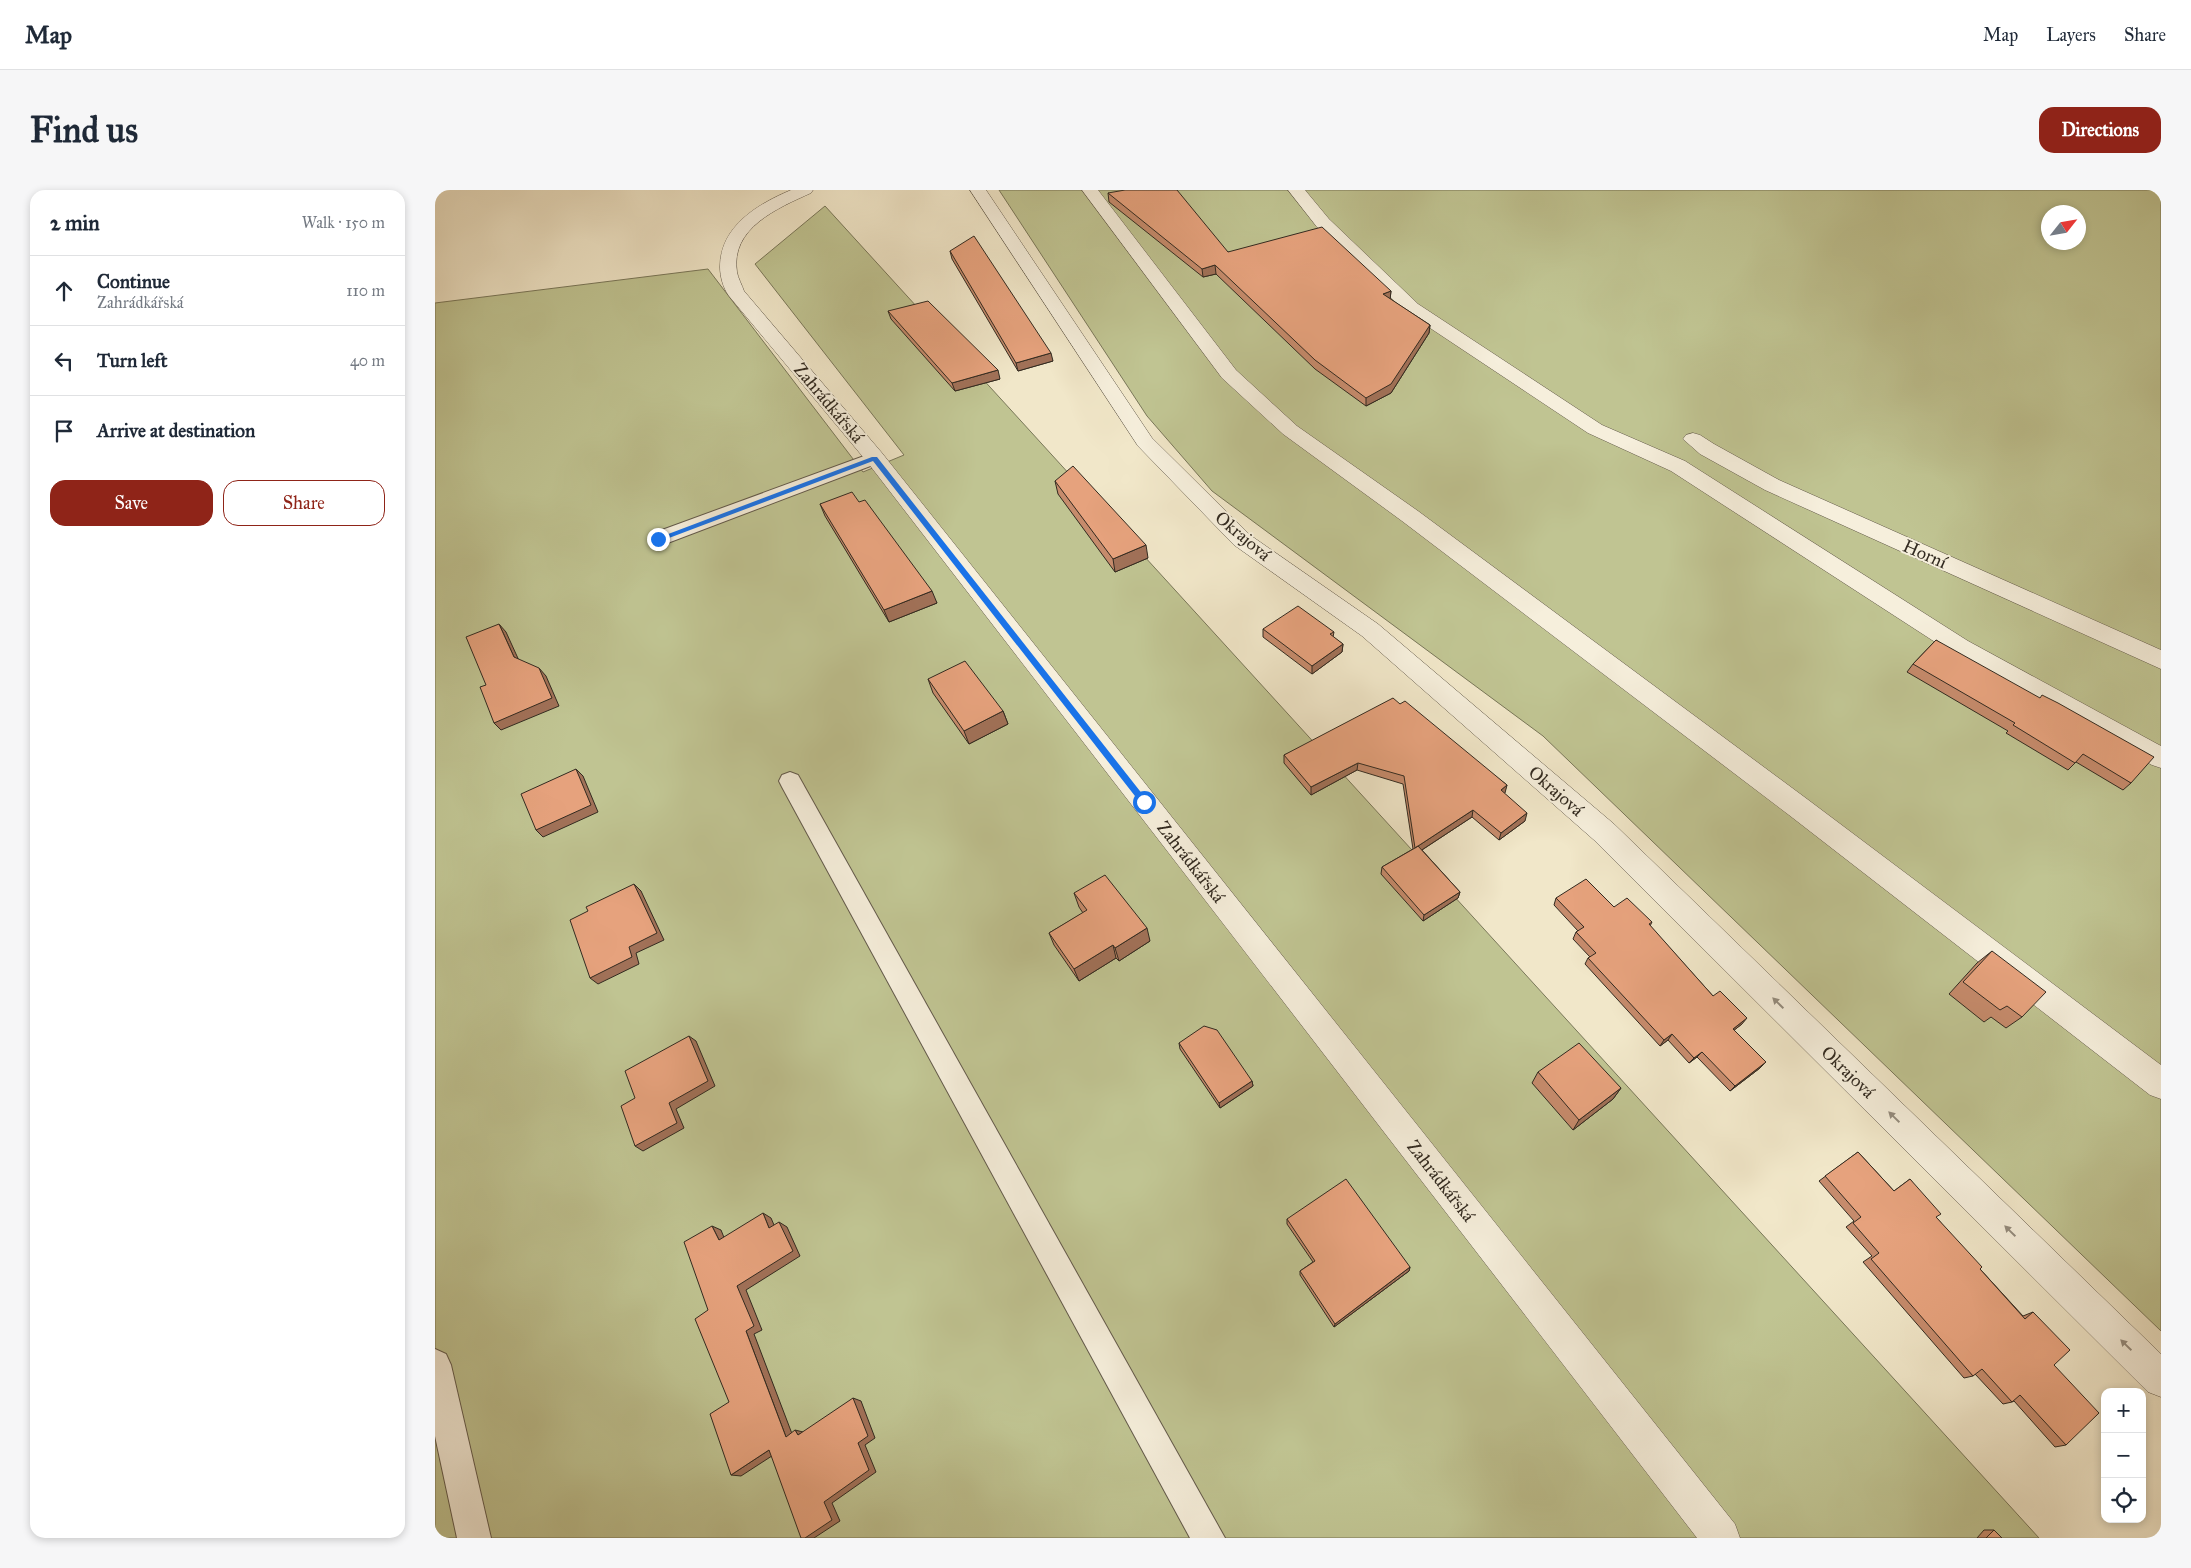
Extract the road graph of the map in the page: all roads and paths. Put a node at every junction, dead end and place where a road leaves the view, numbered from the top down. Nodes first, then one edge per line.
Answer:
1 (978, 190) edge
2 (1090, 190) edge
3 (1296, 190) edge
4 (793, 192) edge
5 (1693, 439) dead end
6 (875, 458) junction
7 (658, 539) dead end
8 (2161, 660) edge
9 (2161, 758) edge
10 (789, 781) dead end
11 (2161, 1084) edge
12 (435, 1365) edge
13 (2161, 1379) edge
14 (475, 1538) edge
15 (1208, 1538) edge
16 (1721, 1538) edge

13 -> 1 street, Okrajová
2 - 11 street
3 - 9 street
4 - 6 street, Zahrádkářská
5 - 8 street, Horní
6 - 7 lane
6 - 16 street, Zahrádkářská
10 - 15 lane
12 - 14 lane

